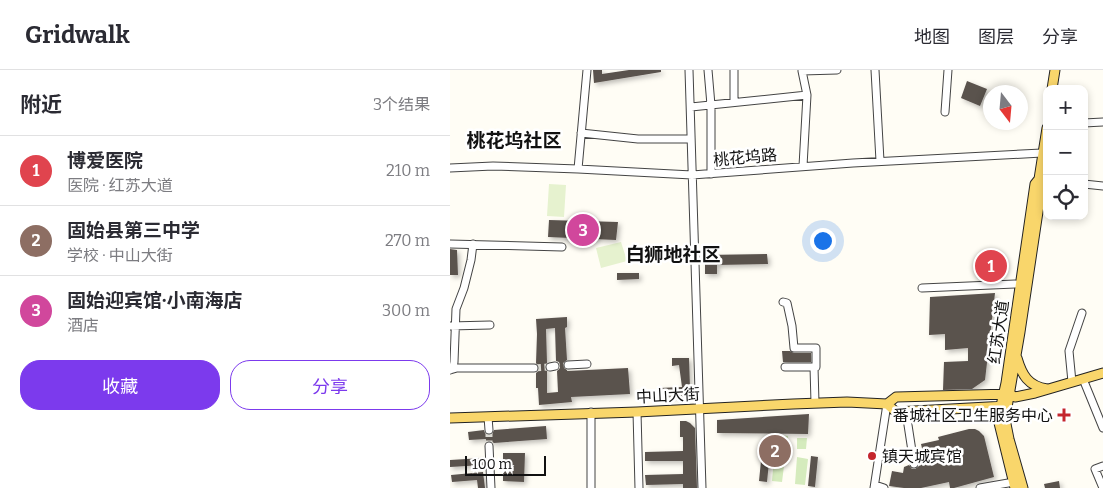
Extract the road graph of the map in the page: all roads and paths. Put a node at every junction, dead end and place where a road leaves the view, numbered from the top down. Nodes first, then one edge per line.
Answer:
1 (587, 70) edge
2 (689, 70) edge
3 (708, 70) edge
4 (734, 70) edge
5 (802, 70) edge
6 (837, 70) edge
7 (875, 70) edge
8 (948, 70) edge
9 (1055, 70) edge
10 (1053, 85) edge
11 (807, 96) junction
12 (734, 102) junction
13 (711, 105) junction
14 (691, 107) junction
15 (945, 112) dead end
16 (1103, 122) edge
17 (1088, 123) edge
18 (1047, 130) edge
19 (580, 133) junction
20 (692, 139) junction
21 (1042, 153) junction
22 (880, 162) junction
23 (803, 166) junction
24 (450, 168) edge
25 (578, 169) junction
26 (711, 174) junction
27 (692, 175) junction
28 (1043, 180) edge
29 (1088, 184) edge
30 (1103, 186) edge
31 (450, 244) edge
32 (473, 244) junction
33 (562, 247) dead end
34 (1015, 284) dead end
35 (922, 288) dead end
36 (783, 302) dead end
37 (1082, 313) dead end
38 (490, 325) dead end
39 (453, 326) edge
40 (1016, 354) junction
41 (587, 364) dead end
42 (568, 366) dead end
43 (814, 367) junction
44 (534, 368) tunnel mouth
45 (785, 368) dead end
46 (450, 370) edge
47 (1103, 372) edge
48 (1083, 379) junction
49 (1072, 382) junction
50 (1047, 389) junction
51 (1009, 395) junction
52 (815, 403) junction
53 (887, 404) junction
54 (1004, 406) junction
55 (699, 408) junction
56 (591, 412) junction
57 (637, 412) junction
58 (906, 412) junction
59 (488, 417) junction
60 (450, 418) edge
61 (1103, 428) edge
62 (489, 430) tunnel mouth
63 (489, 446) tunnel mouth
64 (914, 464) dead end
65 (1103, 466) edge
66 (1015, 485) edge
67 (875, 487) edge
68 (491, 488) edge
69 (591, 488) edge
70 (639, 488) edge
71 (702, 488) edge
72 (884, 488) edge
73 (980, 488) edge
74 (1023, 488) edge
75 (1103, 488) edge

1 - 19 street
2 - 14 street
3 - 13 street
4 - 12 street
5 - 6 street
5 - 11 street
7 - 22 street
8 - 15 street
9 - 10 main road
11 - 12 street
11 - 23 street
12 - 13 street
13 - 14 street
13 - 26 street
14 - 20 street
16 - 17 street
18 - 21 main road, 红苏大道
19 - 20 street
19 - 25 street
20 - 27 street
21 - 22 street, 桃花坞路
21 - 28 main road, 红苏大道
22 - 23 street, 桃花坞路
23 - 26 street, 桃花坞路
24 - 25 street, 桃花坞路
25 - 27 street, 桃花坞路
26 - 27 street, 桃花坞路
27 - 55 street
28 - 40 main road, 红苏大道
28 - 51 main road, 红苏大道
29 - 30 street
31 - 32 street
32 - 33 street
32 - 39 street
34 - 35 street
36 - 43 street
37 - 49 street
38 - 39 street
39 - 46 street
40 - 50 main road
40 - 51 main road, 红苏大道
41 - 42 street
43 - 45 street
43 - 52 street
44 - 46 street
47 - 48 main road, 中山大街
48 - 49 main road, 中山大街
48 - 61 street
49 - 50 main road, 中山大街
50 - 51 main road, 中山大街
51 - 53 main road, 中山大街
51 - 54 main road
52 - 53 main road, 中山大街
52 - 55 main road, 中山大街
53 - 58 main road, 中山大街
53 - 67 street
54 - 58 main road, 中山大街
54 - 66 main road
54 - 74 main road
55 - 57 main road, 中山大街
55 - 71 street
56 - 57 main road, 中山大街
56 - 59 main road, 中山大街
56 - 69 street
57 - 70 street
58 - 64 street
59 - 60 main road, 中山大街
59 - 62 street
63 - 68 street
65 - 75 street
66 - 73 street
67 - 72 street

